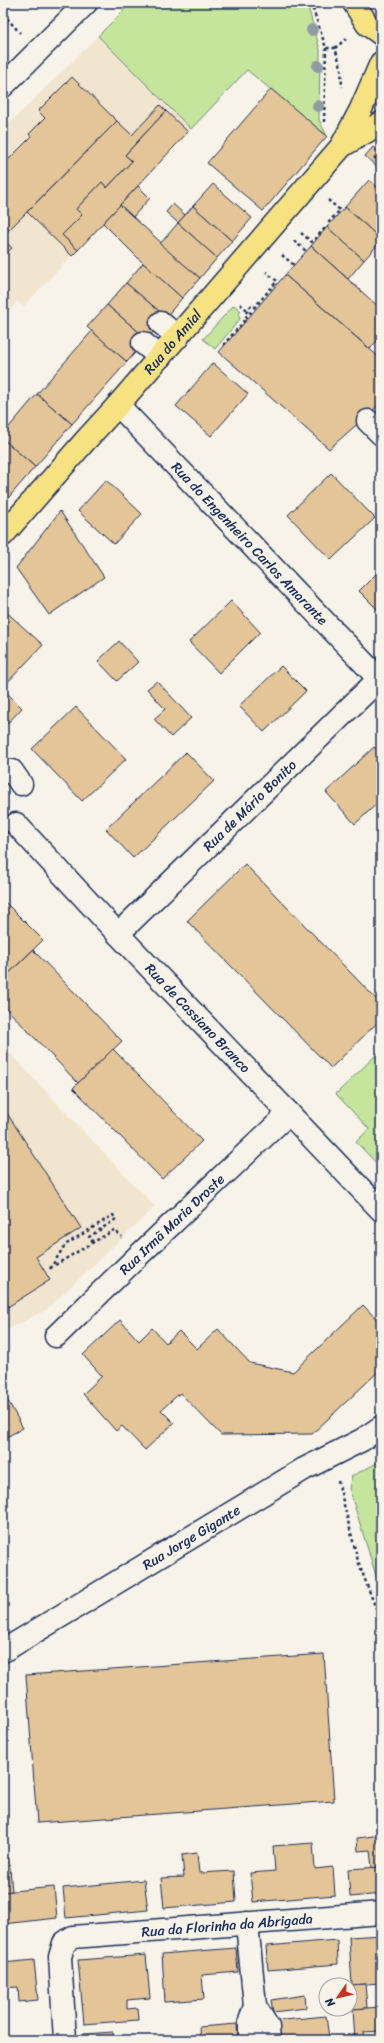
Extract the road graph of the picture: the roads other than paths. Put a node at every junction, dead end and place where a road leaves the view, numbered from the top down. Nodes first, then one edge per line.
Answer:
1 (86, 3) edge
2 (354, 3) edge
3 (381, 34) edge
4 (381, 63) edge
5 (3, 86) edge
6 (381, 123) edge
7 (341, 147) junction
8 (160, 323) dead end
9 (178, 337) junction
10 (143, 343) dead end
11 (160, 357) junction
12 (118, 405) junction
13 (3, 535) edge
14 (380, 679) edge
15 (3, 772) edge
16 (21, 784) dead end
17 (16, 824) dead end
18 (118, 934) junction
19 (289, 1113) junction
20 (381, 1210) edge
21 (56, 1336) dead end
22 (381, 1427) edge
23 (3, 1651) edge
24 (381, 1912) edge
25 (247, 1923) junction
26 (255, 2006) junction
27 (65, 2040) edge
28 (250, 2040) edge
29 (269, 2040) edge

1 - 5 street
2 - 3 main road
4 - 7 main road, Rua do Amial
6 - 7 main road, Rua do Amial
7 - 9 main road, Rua do Amial
8 - 9 street
9 - 11 main road, Rua do Amial
10 - 11 street
11 - 12 main road, Rua do Amial
12 - 13 main road, Rua do Amial
12 - 14 street, Rua do Engenheiro Carlos Amarante
14 - 18 street, Rua de Mário Bonito
15 - 16 street
17 - 18 street, Rua de Cassiano Branco
18 - 19 street, Rua de Cassiano Branco
19 - 20 street, Rua de Cassiano Branco
19 - 21 street, Rua Irmã Maria Droste
22 - 23 street, Rua Jorge Gigante
24 - 25 street, Rua da Florinha da Abrigada
25 - 26 street
25 - 27 street, Rua da Florinha da Abrigada
26 - 28 street
26 - 29 street

